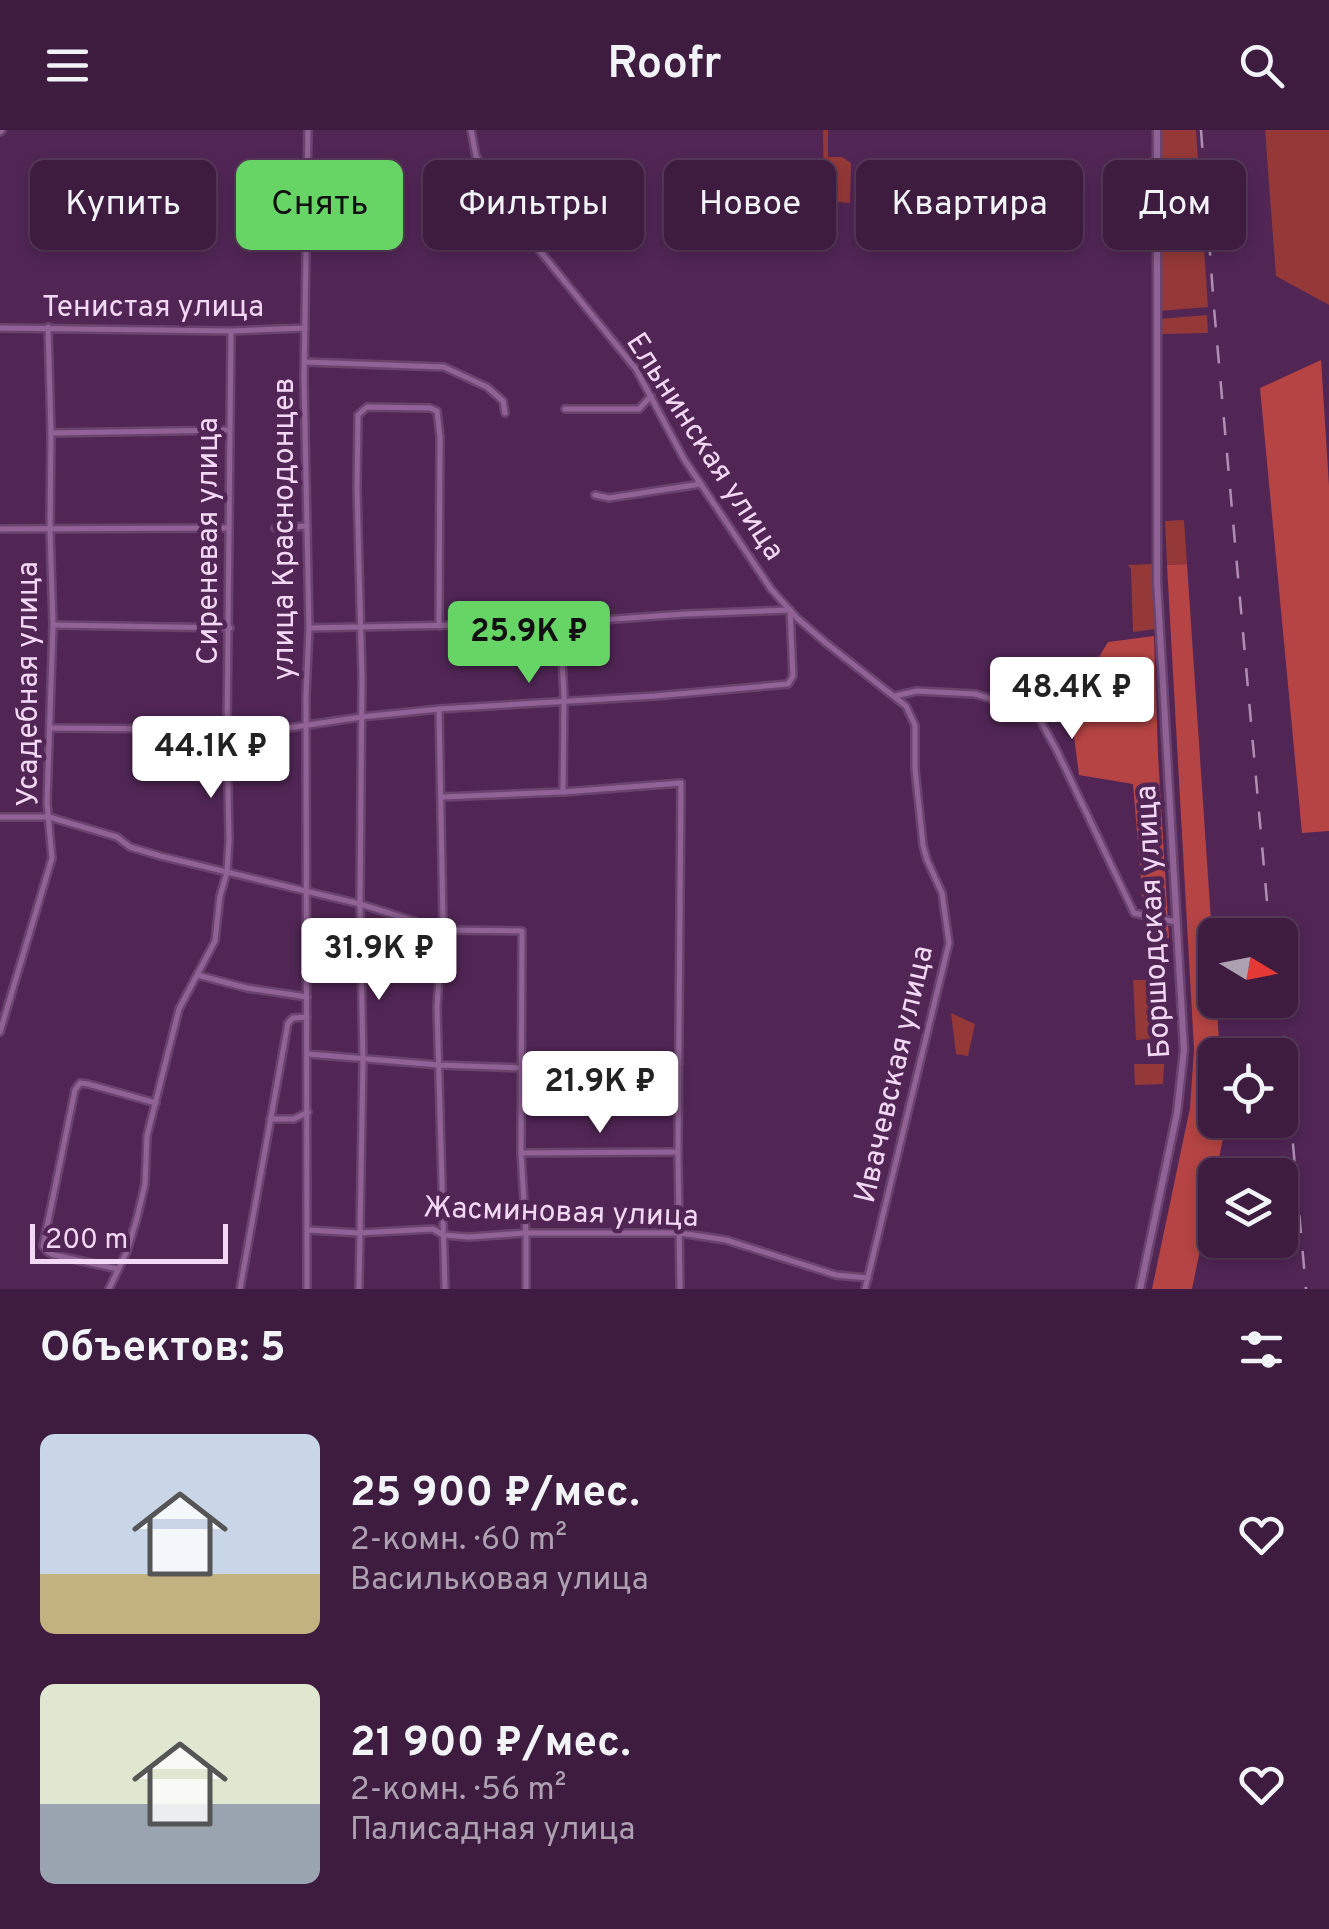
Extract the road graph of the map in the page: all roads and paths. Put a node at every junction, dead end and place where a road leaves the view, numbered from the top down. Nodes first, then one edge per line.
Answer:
1 (308, 130) edge
2 (471, 130) edge
3 (1158, 130) edge
4 (0, 328) edge
5 (48, 328) junction
6 (305, 328) junction
7 (231, 330) junction
8 (305, 362) junction
9 (650, 396) junction
10 (566, 408) dead end
11 (505, 413) dead end
12 (230, 430) junction
13 (51, 433) junction
14 (701, 484) junction
15 (595, 495) dead end
16 (306, 526) junction
17 (229, 528) junction
18 (275, 528) dead end
19 (0, 530) edge
20 (50, 530) junction
21 (790, 610) junction
22 (560, 623) junction
23 (53, 626) junction
24 (439, 626) junction
25 (230, 628) junction
26 (309, 628) junction
27 (361, 628) junction
28 (894, 696) junction
29 (562, 701) junction
30 (906, 706) joint
31 (439, 710) junction
32 (361, 717) junction
33 (307, 726) junction
34 (50, 728) junction
35 (227, 732) junction
36 (563, 792) junction
37 (441, 797) junction
38 (49, 816) junction
39 (0, 817) edge
40 (226, 872) junction
41 (306, 890) junction
42 (360, 904) junction
43 (1176, 922) junction
44 (442, 930) junction
45 (198, 974) junction
46 (307, 997) junction
47 (307, 1017) junction
48 (0, 1032) edge
49 (308, 1054) junction
50 (363, 1060) junction
51 (680, 1064) junction
52 (439, 1065) junction
53 (522, 1068) junction
54 (156, 1103) junction
55 (308, 1112) junction
56 (270, 1119) junction
57 (678, 1152) junction
58 (521, 1153) junction
59 (308, 1230) junction
60 (526, 1232) junction
61 (680, 1232) junction
62 (359, 1233) junction
63 (443, 1235) junction
64 (118, 1269) junction
65 (868, 1278) junction
66 (109, 1289) edge
67 (240, 1289) edge
68 (307, 1289) edge
69 (358, 1289) edge
70 (445, 1289) edge
71 (526, 1289) edge
72 (680, 1289) edge
73 (865, 1289) edge
74 (1140, 1289) edge

1 - 6 street, улица Краснодонцев
2 - 9 street, Ельнинская улица
3 - 43 street, Боршодская улица
4 - 5 street, Тенистая улица
5 - 7 street, Тенистая улица
5 - 13 street, Усадебная улица
6 - 7 street, Тенистая улица
6 - 8 street, улица Краснодонцев
7 - 12 street, Сиреневая улица
8 - 11 street
8 - 16 street, улица Краснодонцев
9 - 10 street
9 - 14 street, Ельнинская улица
12 - 13 street
12 - 17 street, Сиреневая улица
13 - 20 street, Усадебная улица
14 - 15 street
14 - 21 street, Ельнинская улица
16 - 18 street
16 - 26 street, улица Краснодонцев
17 - 20 street
17 - 25 street, Сиреневая улица
19 - 20 street
20 - 23 street, Усадебная улица
21 - 22 street
21 - 28 street, Ельнинская улица
21 - 29 street
22 - 24 street
22 - 29 street
23 - 25 street
23 - 34 street, Усадебная улица
24 - 27 street
24 - 27 street
25 - 35 street, Сиреневая улица
26 - 27 street
26 - 33 street, улица Краснодонцев
27 - 32 street
28 - 30 street, Ельнинская улица
28 - 43 street
29 - 31 street
29 - 36 street
30 - 65 street, Ивачевская улица
31 - 32 street
31 - 37 street
32 - 33 street
32 - 42 street
33 - 35 street
33 - 41 street, улица Краснодонцев
34 - 35 street
34 - 38 street, Усадебная улица
35 - 40 street, Сиреневая улица
36 - 37 street
36 - 51 street
37 - 44 street
38 - 39 street
38 - 40 street
38 - 48 street, Усадебная улица
40 - 41 street
40 - 45 street, Сиреневая улица
41 - 42 street
41 - 46 street, улица Краснодонцев
42 - 44 street
42 - 50 street
43 - 74 street, Боршодская улица
44 - 52 street
44 - 53 street
45 - 46 street
45 - 54 street, Сиреневая улица
46 - 47 street, улица Краснодонцев
47 - 49 street, улица Краснодонцев
47 - 56 street
49 - 50 street
49 - 55 street, улица Краснодонцев
50 - 52 street
50 - 62 street
51 - 53 street
51 - 57 street
52 - 53 street
52 - 63 street
53 - 58 street
54 - 64 street, Сиреневая улица
54 - 64 street
55 - 56 street
55 - 59 street, улица Краснодонцев
56 - 67 street
57 - 58 street
57 - 61 street
58 - 60 street
59 - 62 street, Жасминовая улица
59 - 68 street, улица Краснодонцев
60 - 61 street, Жасминовая улица
60 - 63 street, Жасминовая улица
60 - 71 street
61 - 65 street, Жасминовая улица
61 - 72 street
62 - 63 street, Жасминовая улица
62 - 69 street
63 - 70 street
64 - 66 street, Сиреневая улица
65 - 73 street, Ивачевская улица

